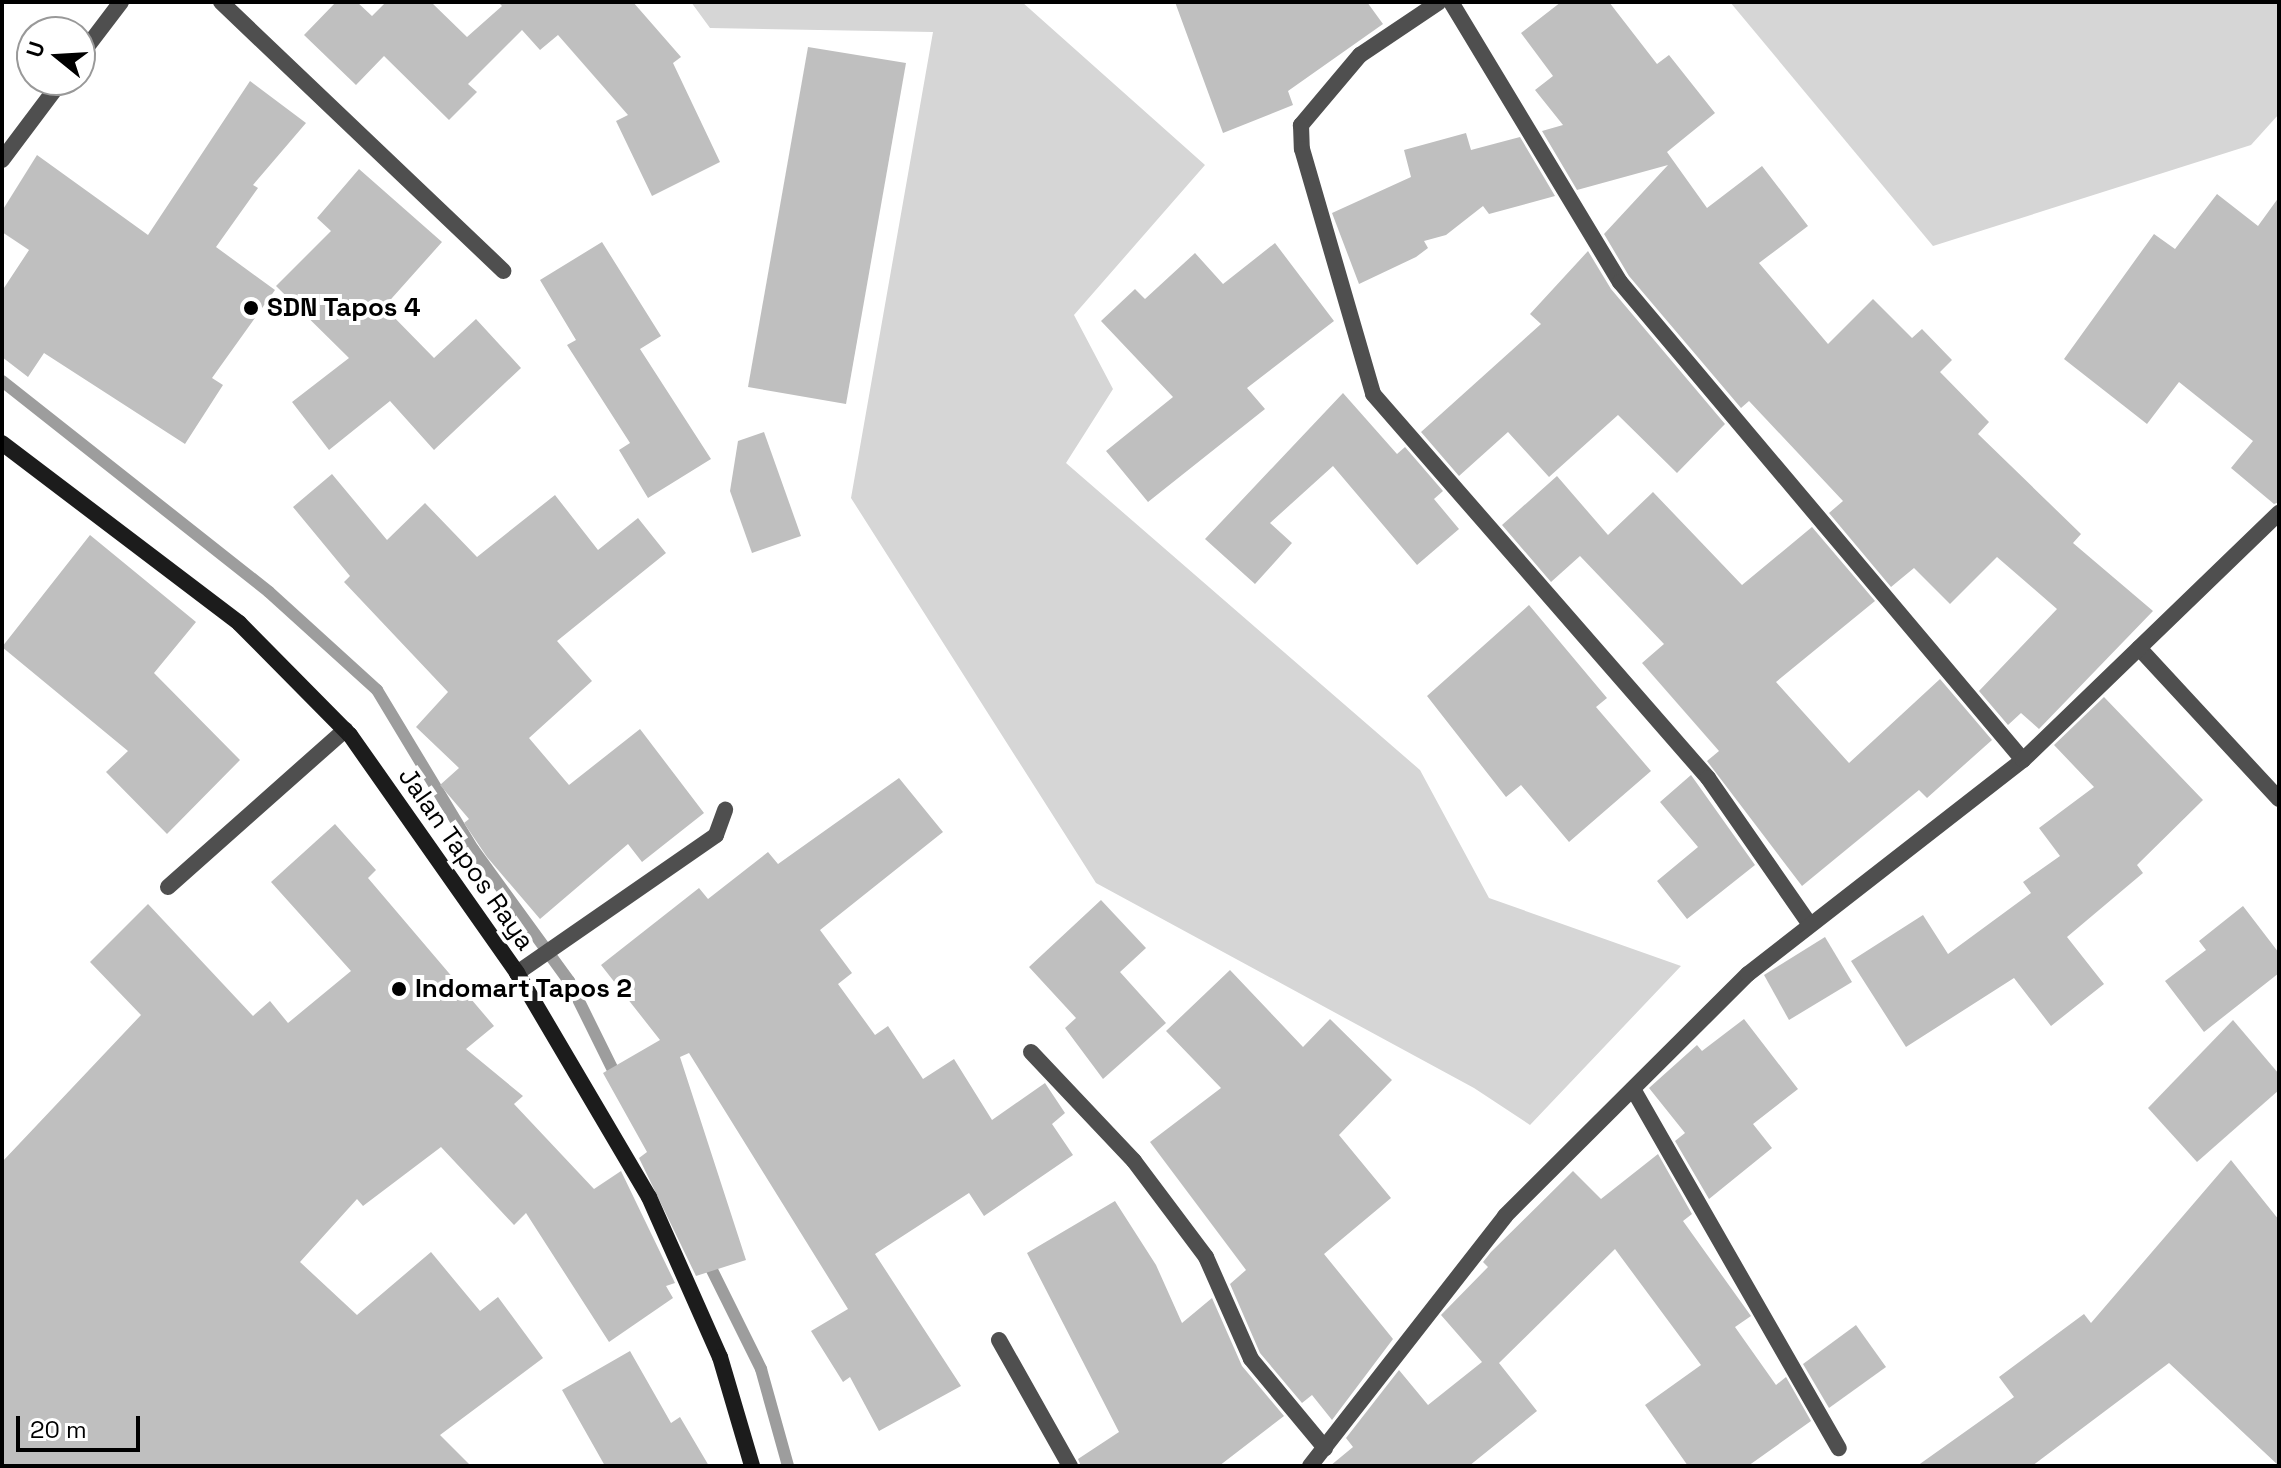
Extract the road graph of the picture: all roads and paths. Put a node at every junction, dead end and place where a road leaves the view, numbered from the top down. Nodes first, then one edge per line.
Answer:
1 (121, 2) edge
2 (221, 2) edge
3 (1439, 2) edge
4 (1451, 2) edge
5 (96, 35) edge
6 (50, 96) edge
7 (2, 160) edge
8 (503, 271) dead end
9 (2, 443) edge
10 (2279, 513) edge
11 (2139, 648) junction
12 (345, 730) junction
13 (2023, 760) junction
14 (2279, 799) edge
15 (725, 810) dead end
16 (168, 887) dead end
17 (1810, 925) junction
18 (517, 973) junction
19 (1031, 1052) dead end
20 (1633, 1089) junction
21 (999, 1340) dead end
22 (1325, 1448) junction
23 (1839, 1448) dead end
24 (752, 1466) edge
25 (1070, 1466) edge
26 (1310, 1466) edge

1 - 5 street
2 - 8 street
3 - 17 street
4 - 13 street
6 - 7 street
9 - 12 main road, Jalan Tapos Raya
10 - 11 street
11 - 13 street
11 - 14 street
12 - 16 street
12 - 18 main road, Jalan Tapos Raya
13 - 17 street
15 - 18 street
17 - 20 street
18 - 24 main road, Jalan Tapos Raya
19 - 22 street
20 - 22 street
20 - 23 street
21 - 25 street
22 - 26 street

